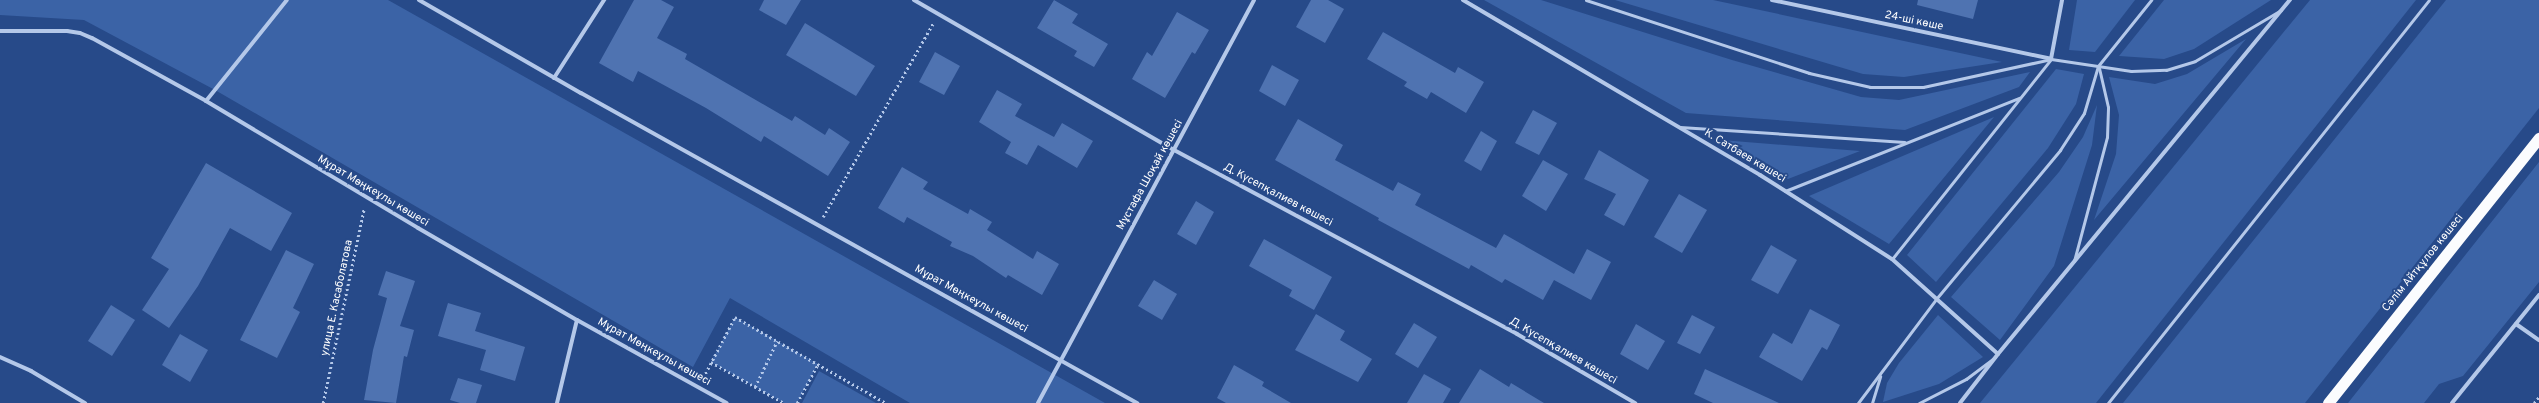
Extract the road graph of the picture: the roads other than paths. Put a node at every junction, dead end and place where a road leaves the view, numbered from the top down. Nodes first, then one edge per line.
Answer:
1 (287, 0) edge
2 (419, 0) edge
3 (604, 0) edge
4 (914, 0) edge
5 (1254, 0) edge
6 (1463, 0) edge
7 (1586, 0) edge
8 (1772, 0) edge
9 (2062, 0) edge
10 (2151, 0) edge
11 (2290, 0) edge
12 (2429, 0) edge
13 (2283, 9) junction
14 (0, 31) edge
15 (2051, 59) junction
16 (2098, 66) junction
17 (554, 78) junction
18 (2021, 97) junction
19 (206, 101) junction
20 (1679, 127) junction
21 (2539, 138) edge
22 (1906, 143) junction
23 (1174, 150) junction
24 (1785, 191) junction
25 (1892, 259) junction
26 (2074, 262) junction
27 (2539, 295) edge
28 (1936, 299) junction
29 (577, 320) junction
30 (2516, 324) junction
31 (2539, 340) edge
32 (1998, 354) junction
33 (0, 357) edge
34 (1062, 360) junction
35 (1881, 373) junction
36 (85, 403) edge
37 (557, 403) edge
38 (727, 403) edge
39 (1038, 403) edge
40 (1137, 403) edge
41 (1635, 403) edge
42 (1858, 403) edge
43 (1872, 403) edge
44 (1919, 403) edge
45 (1960, 403) edge
46 (2108, 403) edge
47 (2328, 403) edge
48 (2452, 403) edge

1 - 19 street
2 - 17 street, Мұрат Мөңкеұлы көшесі
3 - 17 street
4 - 23 street, Д. Күсепқалиев көшесі
5 - 23 street, Мұстафа Шоқай көшесі
6 - 20 street, К. Сатбаев көшесі
7 - 15 lane
8 - 15 street, 24-ші көше
9 - 15 street
10 - 16 lane
11 - 13 street
12 - 46 lane
13 - 16 lane
13 - 26 street
14 - 19 street, Мұрат Мөңкеұлы көшесі
15 - 16 lane
15 - 18 lane
16 - 26 lane
16 - 28 lane
17 - 34 street, Мұрат Мөңкеұлы көшесі
18 - 22 lane
18 - 25 lane
19 - 29 street, Мұрат Мөңкеұлы көшесі
20 - 22 lane
20 - 24 street, К. Сатбаев көшесі
21 - 47 highway, Сәлім Айтқұлов көшесі
22 - 24 lane
23 - 34 street, Мұстафа Шоқай көшесі
23 - 41 street, Д. Күсепқалиев көшесі
24 - 25 street, К. Сатбаев көшесі
25 - 28 street, К. Сатбаев көшесі
26 - 32 street
27 - 30 street
28 - 32 street, К. Сатбаев көшесі
28 - 35 lane
29 - 37 street
29 - 38 street, Мұрат Мөңкеұлы көшесі
30 - 31 street
30 - 48 street
32 - 44 lane
32 - 45 street
33 - 36 street
34 - 39 street, Мұстафа Шоқай көшесі
34 - 40 street, Мұрат Мөңкеұлы көшесі
35 - 42 lane
35 - 43 lane

